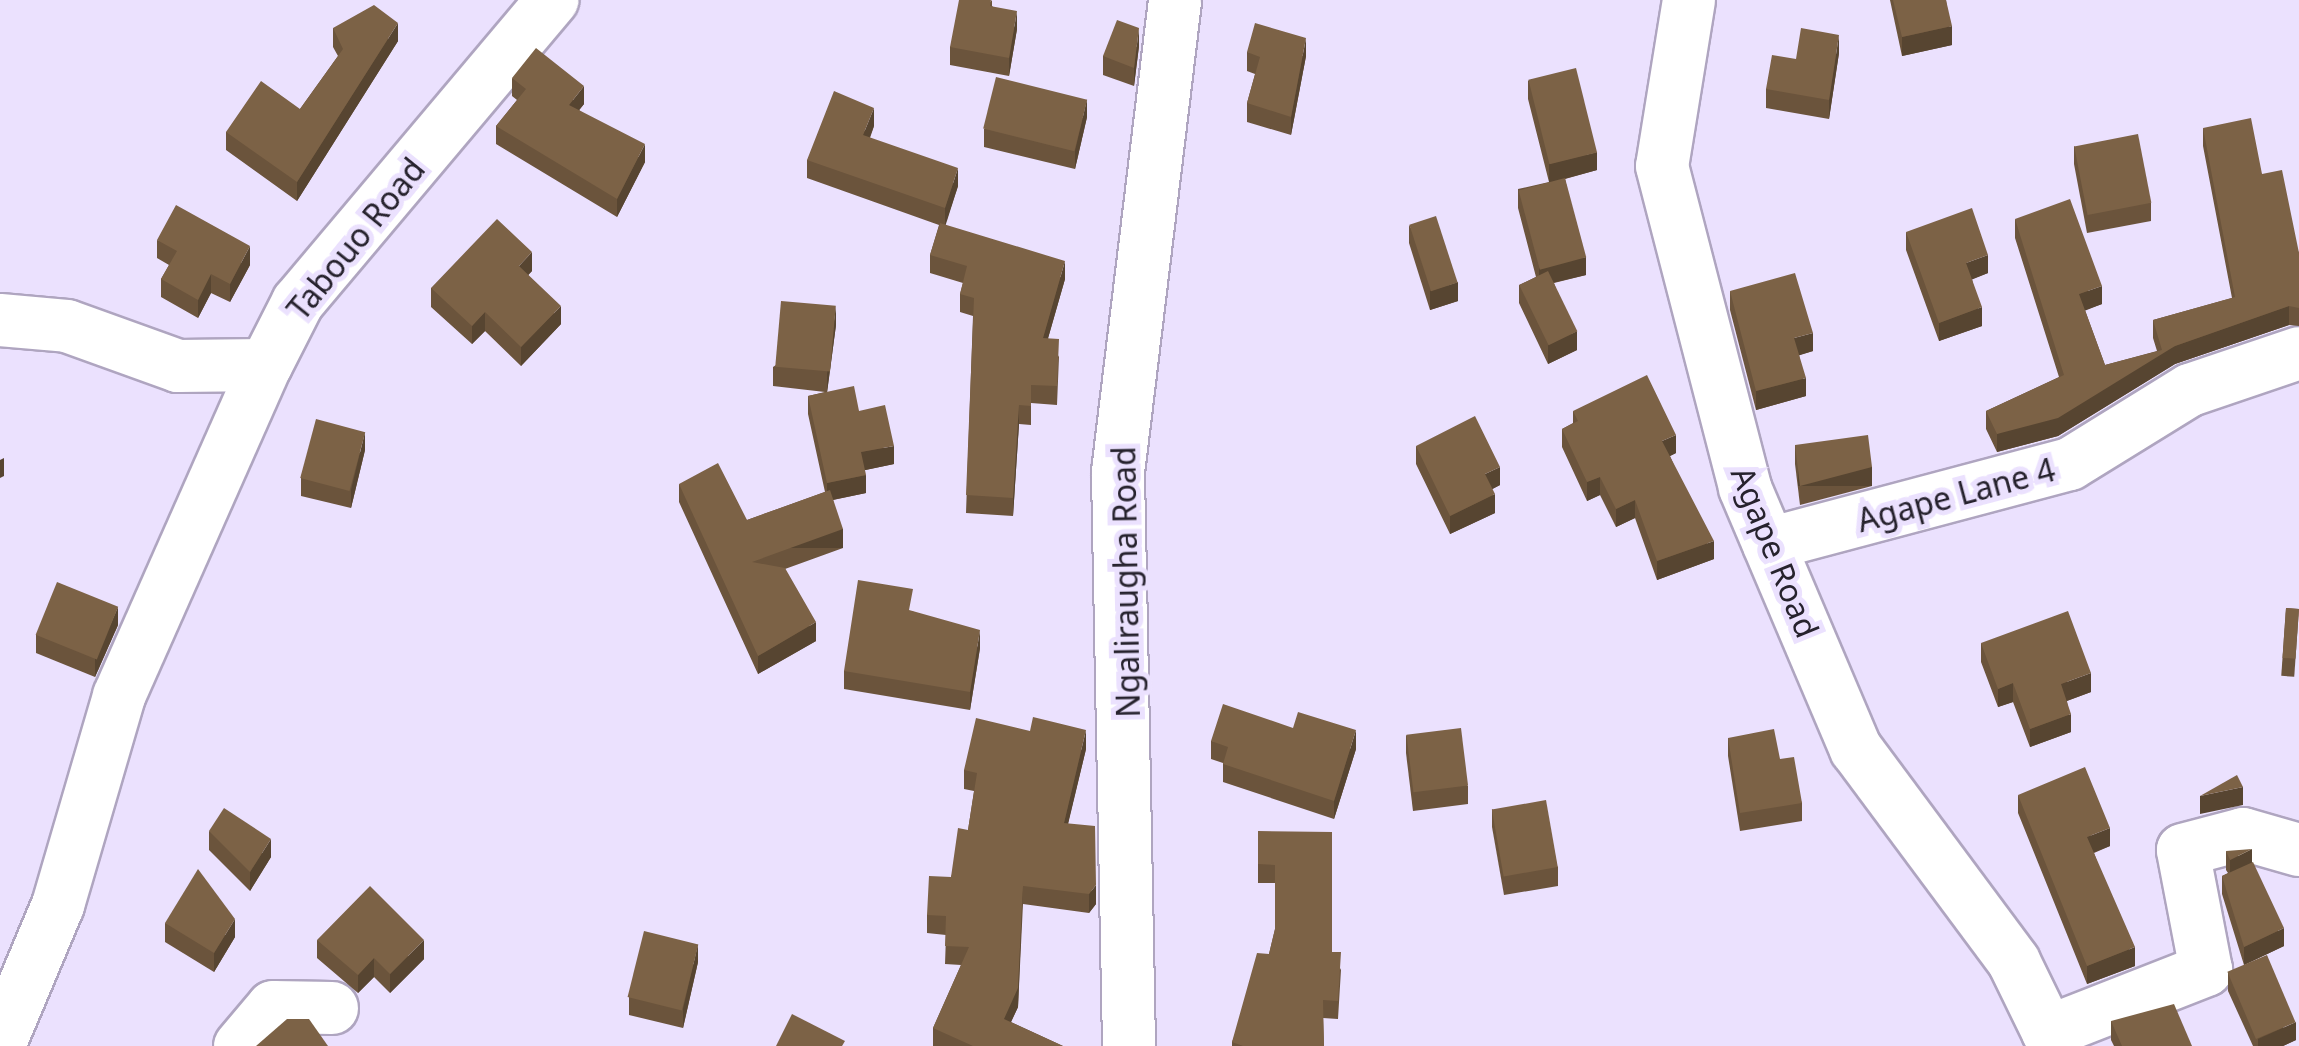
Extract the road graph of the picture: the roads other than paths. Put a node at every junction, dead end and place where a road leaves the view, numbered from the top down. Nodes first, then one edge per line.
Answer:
1 (552, 0) edge
2 (1176, 0) edge
3 (1689, 0) edge
4 (0, 320) edge
5 (2299, 353) edge
6 (266, 365) junction
7 (1769, 544) junction
8 (2299, 850) edge
9 (332, 1008) dead end
10 (2052, 1039) edge
11 (0, 1044) edge
12 (240, 1046) edge
13 (1128, 1046) edge

1 - 6 street, Tabouo Road
2 - 13 street, Ngaliraugha Road
3 - 7 street, Agape Road
4 - 6 street
5 - 7 street, Agape Lane 4
6 - 11 street, Tabouo Road
7 - 10 street, Agape Road
8 - 10 street
9 - 12 street

